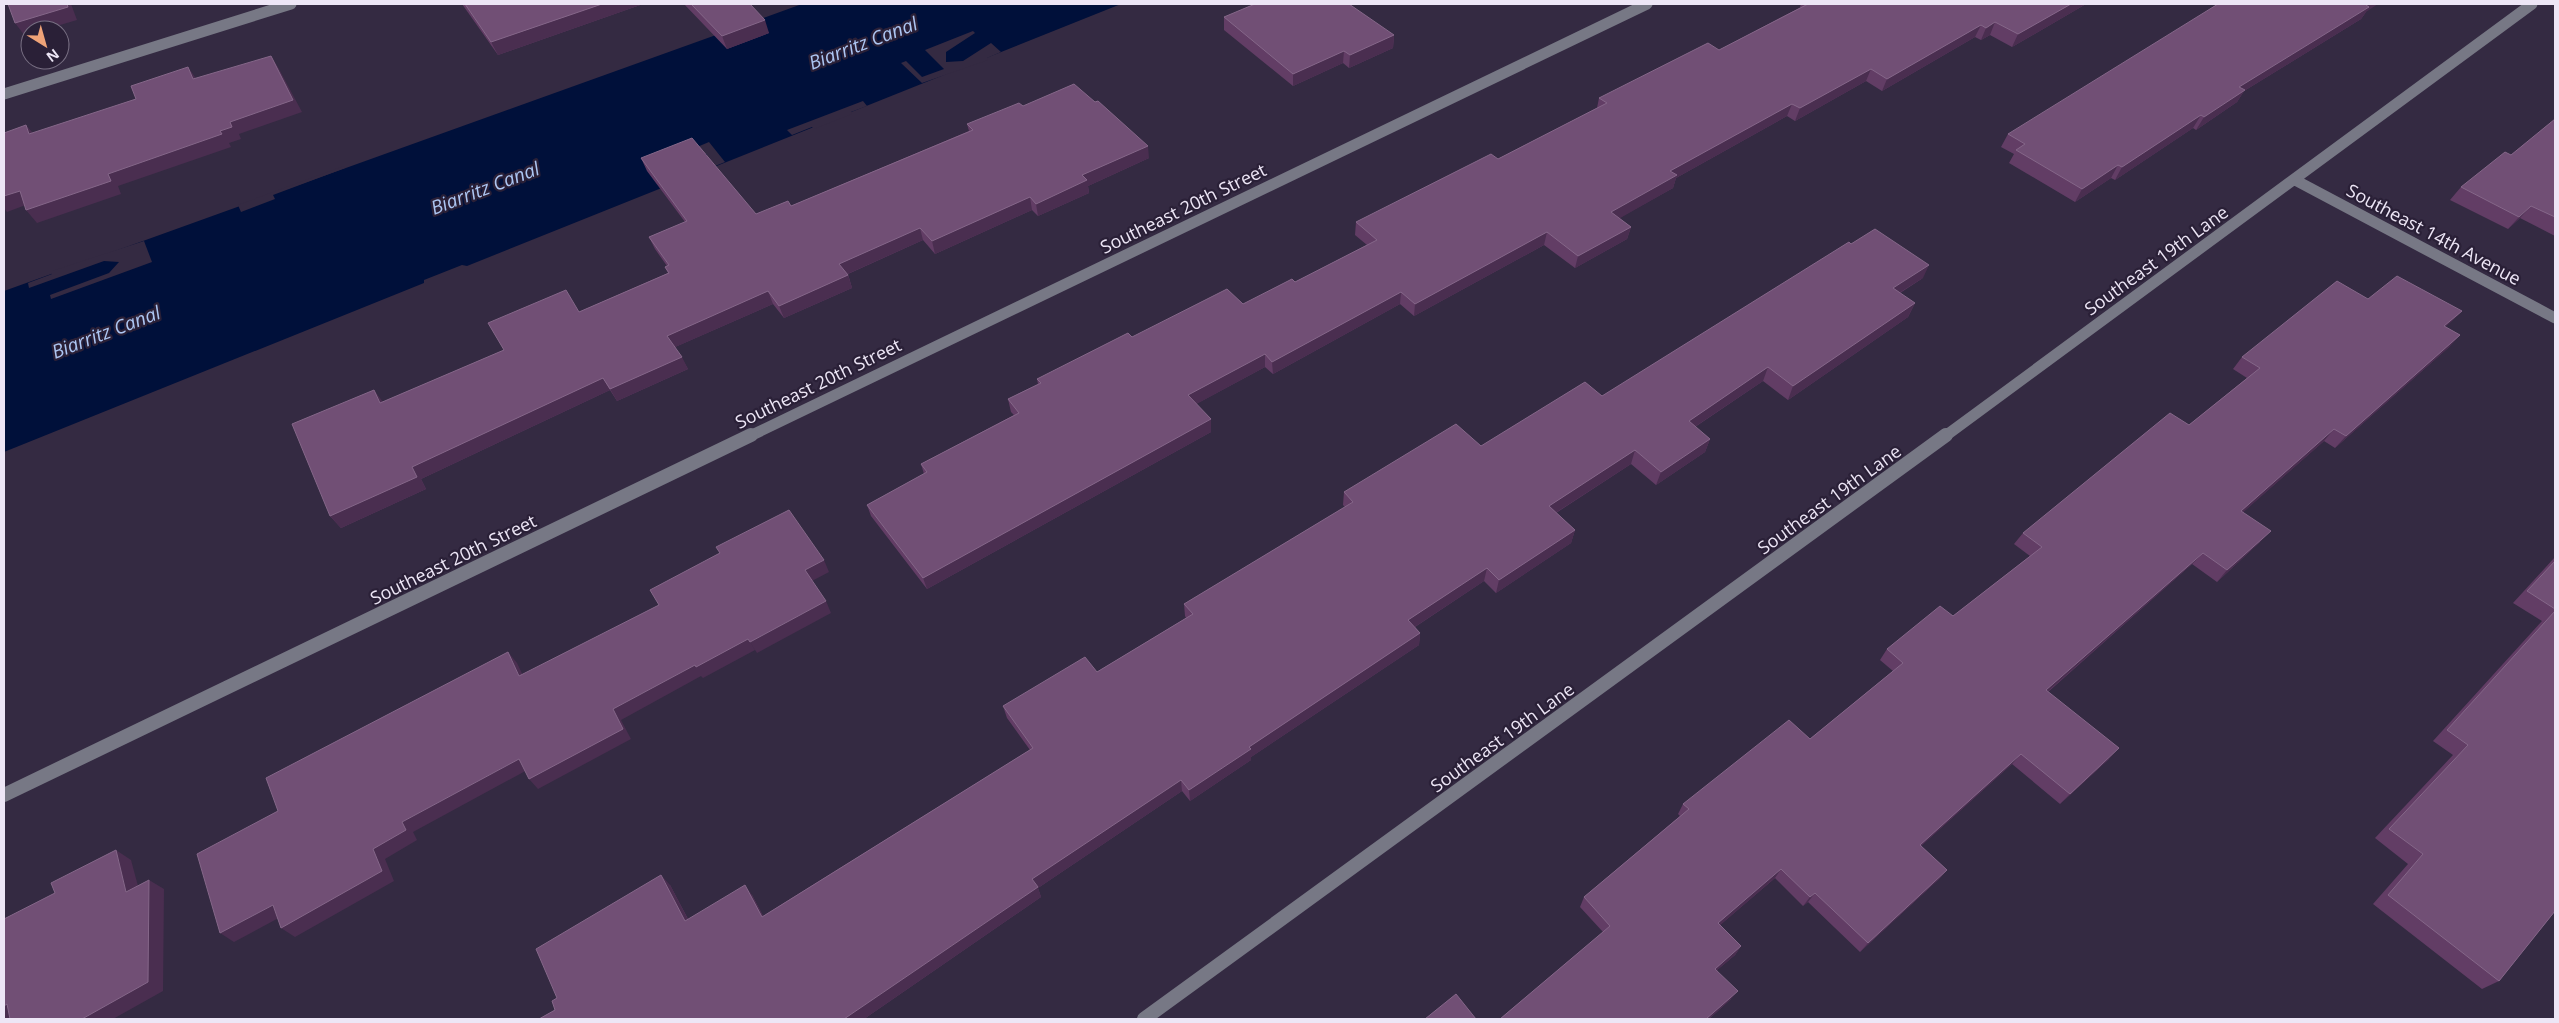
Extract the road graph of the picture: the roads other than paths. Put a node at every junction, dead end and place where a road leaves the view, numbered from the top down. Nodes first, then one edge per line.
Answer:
1 (291, 4) edge
2 (1647, 4) edge
3 (2532, 4) edge
4 (4, 94) edge
5 (2296, 180) junction
6 (2555, 318) edge
7 (4, 795) edge
8 (1144, 1019) edge

1 - 4 street
2 - 7 street, Southeast 20th Street
3 - 5 street, Southeast 19th Lane
5 - 6 street, Southeast 14th Avenue
5 - 8 street, Southeast 19th Lane

